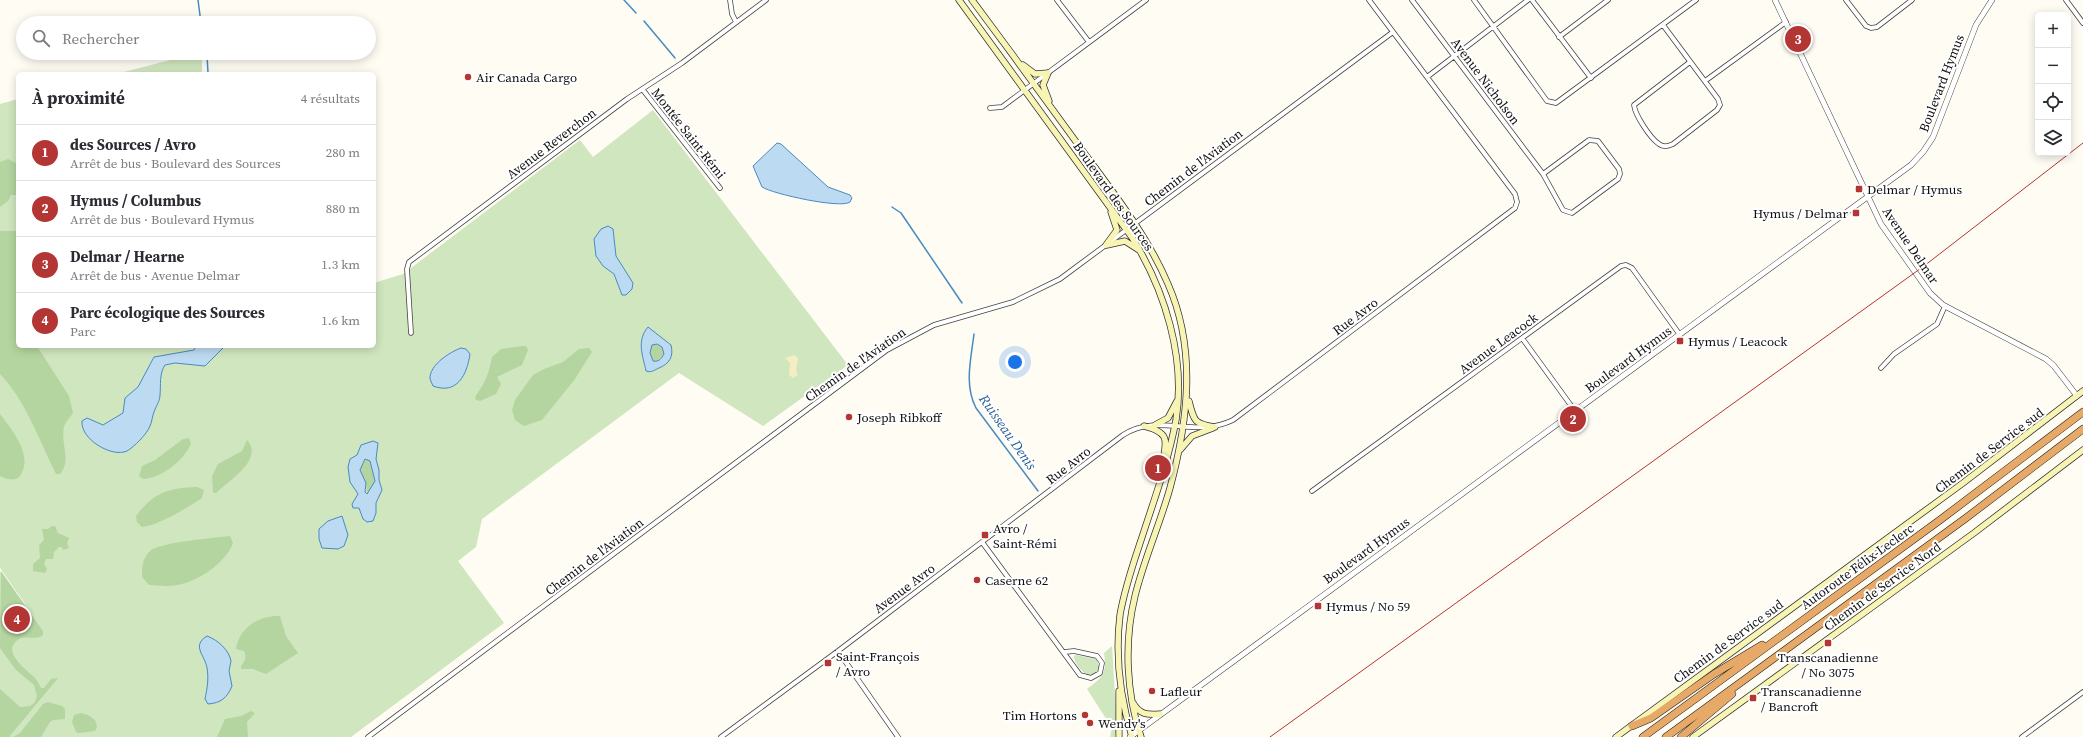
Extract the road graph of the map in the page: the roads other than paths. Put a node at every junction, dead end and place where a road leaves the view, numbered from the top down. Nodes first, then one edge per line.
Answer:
1 (730, 0) edge
2 (766, 0) edge
3 (959, 0) edge
4 (972, 0) edge
5 (1057, 0) edge
6 (1146, 0) edge
7 (1369, 0) edge
8 (1412, 0) edge
9 (1474, 0) edge
10 (1528, 0) edge
11 (1532, 0) edge
12 (1608, 0) edge
13 (1696, 0) edge
14 (1775, 0) edge
15 (1846, 0) edge
16 (1910, 0) edge
17 (1992, 0) edge
18 (2066, 0) edge
19 (736, 22) junction
20 (1786, 22) junction
21 (2083, 23) edge
22 (1663, 25) junction
23 (1494, 26) junction
24 (1393, 32) junction
25 (1559, 37) junction
26 (1089, 42) junction
27 (1454, 56) junction
28 (1016, 60) junction
29 (1690, 62) junction
30 (1048, 73) junction
31 (1427, 77) junction
32 (1591, 78) junction
33 (1705, 81) junction
34 (1034, 83) junction
35 (643, 90) junction
36 (1025, 90) junction
37 (990, 108) dead end
38 (1054, 111) junction
39 (1544, 174) junction
40 (720, 188) dead end
41 (1868, 197) junction
42 (1108, 203) junction
43 (1135, 224) junction
44 (1127, 230) junction
45 (1106, 245) junction
46 (1142, 253) junction
47 (1946, 306) junction
48 (412, 333) dead end
49 (1680, 335) junction
50 (1522, 338) junction
51 (1881, 368) dead end
52 (1187, 391) junction
53 (2083, 391) edge
54 (2077, 396) junction
55 (1178, 399) junction
56 (1575, 411) junction
57 (2083, 412) edge
58 (1155, 425) junction
59 (1144, 426) junction
60 (1174, 426) junction
61 (1215, 427) junction
62 (1184, 428) junction
63 (2083, 429) edge
64 (2083, 450) edge
65 (1179, 452) junction
66 (1158, 487) junction
67 (1312, 491) dead end
68 (982, 542) junction
69 (1800, 622) junction
70 (838, 651) junction
71 (1065, 652) junction
72 (1764, 666) junction
73 (1120, 679) junction
74 (2083, 692) edge
75 (1132, 701) junction
76 (1160, 714) junction
77 (1632, 726) junction
78 (1138, 730) junction
79 (368, 737) edge
80 (721, 737) edge
81 (898, 737) edge
82 (1119, 737) edge
83 (1131, 737) edge
84 (1141, 737) edge
85 (1616, 737) edge
86 (1643, 737) edge
87 (1666, 737) edge
88 (1680, 737) edge
89 (1693, 737) edge
90 (2022, 737) edge

1 - 19 street
2 - 19 street, Avenue Reverchon
3 - 36 main road, Boulevard des Sources
4 - 28 main road, Boulevard des Sources
5 - 26 street
6 - 26 street
7 - 24 street, Rue Avro
8 - 27 street, Avenue Nicholson
9 - 23 street
10 - 23 street
11 - 25 street
12 - 25 street
13 - 22 street
14 - 20 street, Avenue Delmar
15 - 16 street
17 - 41 street, Boulevard Hymus
18 - 21 street
19 - 35 street, Avenue Reverchon
20 - 33 street
20 - 41 street, Avenue Delmar
22 - 29 street
22 - 32 street
23 - 27 street
23 - 32 street
24 - 31 street, Rue Avro
24 - 43 street, Chemin de l'Aviation
25 - 32 street
26 - 30 street
27 - 31 street
27 - 39 street, Avenue Nicholson
28 - 30 main road
28 - 34 main road, Boulevard des Sources
29 - 33 street
29 - 33 street
30 - 34 street
30 - 38 main road
31 - 61 street, Rue Avro
34 - 36 street
34 - 38 main road, Boulevard des Sources
35 - 40 street, Montée Saint-Rémi
35 - 48 street, Avenue Reverchon
36 - 37 street
36 - 42 main road, Boulevard des Sources
38 - 43 main road, Boulevard des Sources
39 - 39 street, Avenue Nicholson
41 - 47 street, Avenue Delmar
41 - 49 street, Boulevard Hymus
42 - 44 main road, Boulevard des Sources
42 - 45 main road
43 - 44 street, Chemin de l'Aviation
43 - 52 main road, Boulevard des Sources
44 - 45 street, Chemin de l'Aviation
44 - 46 main road, Boulevard des Sources
45 - 46 main road
45 - 79 street, Chemin de l'Aviation
46 - 55 main road, Boulevard des Sources
47 - 51 street
47 - 54 street, Avenue Delmar
49 - 50 street, Avenue Leacock
49 - 56 street, Boulevard Hymus
50 - 56 street
50 - 67 street, Avenue Leacock
52 - 61 main road
52 - 62 main road, Boulevard des Sources
53 - 54 main road, Chemin de Service sud
54 - 77 main road, Chemin de Service sud
55 - 58 main road
55 - 60 main road, Boulevard des Sources
56 - 76 street, Boulevard Hymus
57 - 69 highway, Autoroute Félix-Leclerc
58 - 59 street, Rue Avro
58 - 60 street, Rue Avro
59 - 66 main road
59 - 68 street, Rue Avro
60 - 62 street, Rue Avro
60 - 66 main road, Boulevard des Sources
61 - 62 street, Rue Avro
61 - 65 main road
62 - 65 main road, Boulevard des Sources
63 - 72 highway, Autoroute Félix-Leclerc
64 - 89 main road, Chemin de Service Nord
65 - 75 main road, Boulevard des Sources
66 - 73 main road, Boulevard des Sources
68 - 70 street, Avenue Avro
68 - 71 street
69 - 77 highway
69 - 86 highway, Autoroute Félix-Leclerc
70 - 80 street, Avenue Avro
70 - 81 street
71 - 71 street
72 - 87 highway, Autoroute Félix-Leclerc
72 - 88 highway
73 - 82 main road
73 - 83 main road, Boulevard des Sources
74 - 90 street
75 - 76 main road
75 - 78 main road, Boulevard des Sources
76 - 78 street, Boulevard Hymus
77 - 85 main road, Chemin de Service sud
78 - 83 street, Boulevard Hymus
78 - 84 main road, Boulevard des Sources

